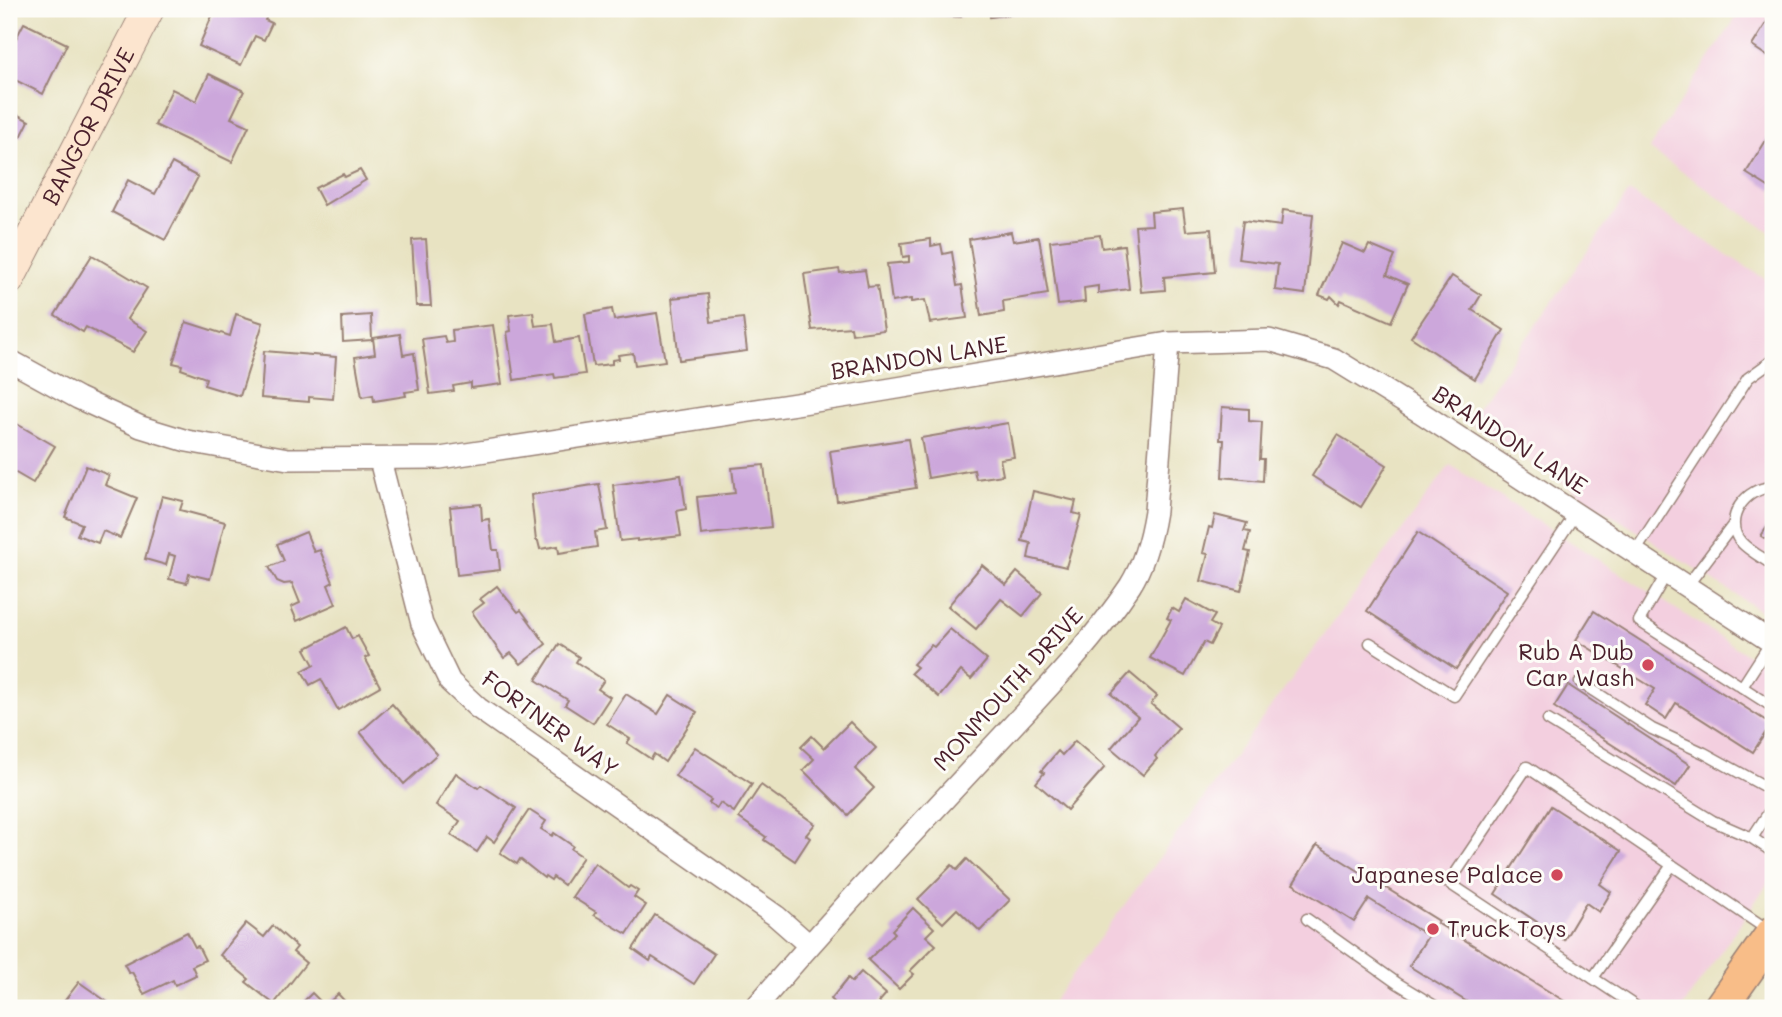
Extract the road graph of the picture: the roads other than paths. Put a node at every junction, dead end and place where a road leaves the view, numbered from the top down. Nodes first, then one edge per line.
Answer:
1 (149, 9) edge
2 (9, 280) edge
3 (1168, 343) junction
4 (9, 360) edge
5 (1773, 360) edge
6 (380, 460) junction
7 (1773, 488) edge
8 (1576, 513) junction
9 (1733, 525) junction
10 (1635, 552) junction
11 (1773, 565) edge
12 (1667, 573) junction
13 (1687, 586) junction
14 (1772, 642) edge
15 (1370, 643) dead end
16 (1580, 682) dead end
17 (1742, 687) junction
18 (1773, 707) edge
19 (1548, 720) dead end
20 (1773, 791) edge
21 (1773, 806) edge
22 (1752, 838) junction
23 (1773, 852) edge
24 (1672, 865) junction
25 (1307, 919) dead end
26 (1773, 934) edge
27 (809, 945) junction
28 (1593, 978) junction
29 (755, 1008) edge
30 (1438, 1008) edge
31 (1638, 1008) edge
32 (1720, 1008) edge

1 - 2 street, BANGOR DRIVE
3 - 6 street, BRANDON LANE
3 - 8 street, BRANDON LANE
3 - 27 street, MONMOUTH DRIVE
4 - 6 street, BRANDON LANE
5 - 10 lane
6 - 27 street, FORTNER WAY
7 - 9 lane
8 - 10 street, BRANDON LANE
8 - 15 lane
9 - 11 lane
9 - 13 lane
10 - 12 street, BRANDON LANE
12 - 13 street, BRANDON LANE
12 - 17 lane
13 - 14 street, BRANDON LANE
14 - 17 lane
16 - 20 lane
17 - 18 lane
19 - 22 lane
21 - 22 lane
22 - 23 lane
24 - 26 lane
24 - 28 lane
24 - 28 lane
25 - 30 lane
26 - 32 main road
27 - 29 street, MONMOUTH DRIVE
28 - 31 lane

